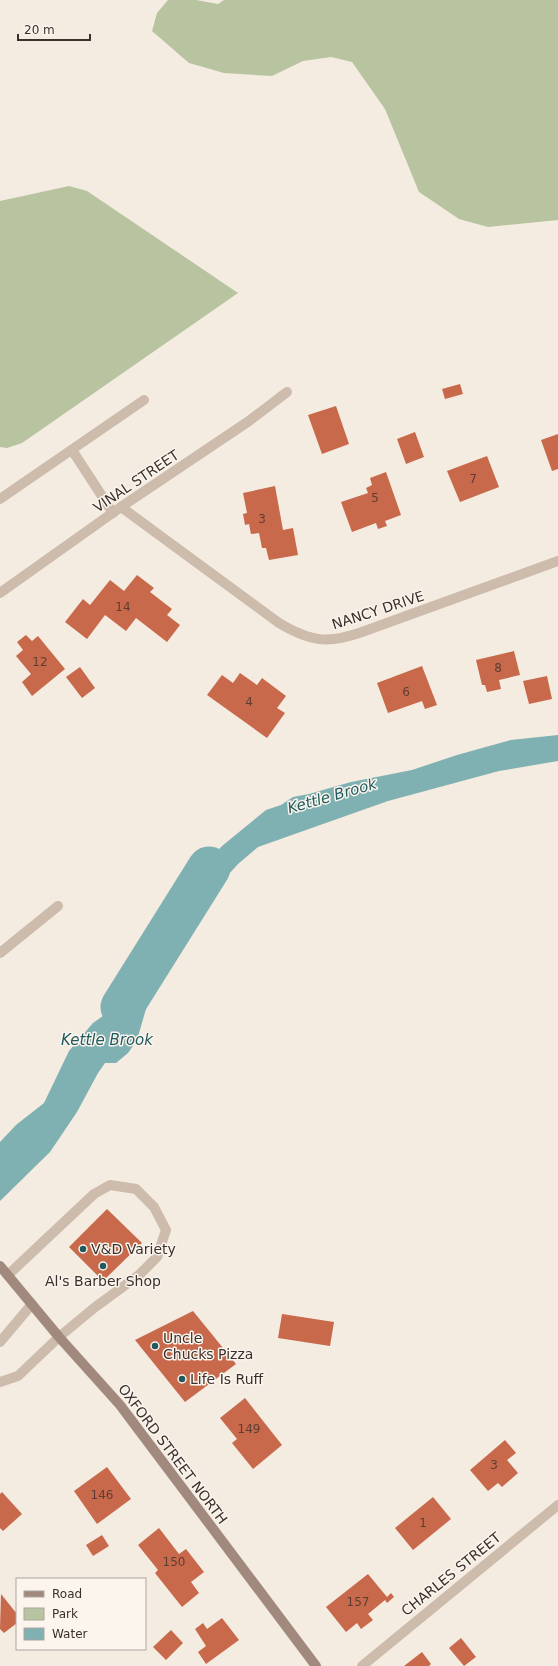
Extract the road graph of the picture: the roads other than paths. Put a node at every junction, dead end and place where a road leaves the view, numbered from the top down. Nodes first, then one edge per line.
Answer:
1 (287, 392) dead end
2 (144, 400) dead end
3 (72, 450) junction
4 (0, 499) edge
5 (117, 510) junction
6 (558, 561) edge
7 (0, 593) edge
8 (58, 906) dead end
9 (0, 954) edge
10 (0, 1266) edge
11 (8, 1275) junction
12 (32, 1304) junction
13 (59, 1337) junction
14 (0, 1342) edge
15 (0, 1382) edge
16 (558, 1505) edge
17 (316, 1666) edge
18 (362, 1666) edge

1 - 5 street, VINAL STREET
2 - 3 street
3 - 4 street
3 - 5 street
5 - 6 street, NANCY DRIVE
5 - 7 street, VINAL STREET
8 - 9 street
10 - 11 main road, OXFORD STREET NORTH
11 - 12 main road, OXFORD STREET NORTH
11 - 13 street
12 - 13 main road, OXFORD STREET NORTH
12 - 14 street
13 - 15 street
13 - 17 main road, OXFORD STREET NORTH
16 - 18 street, CHARLES STREET

